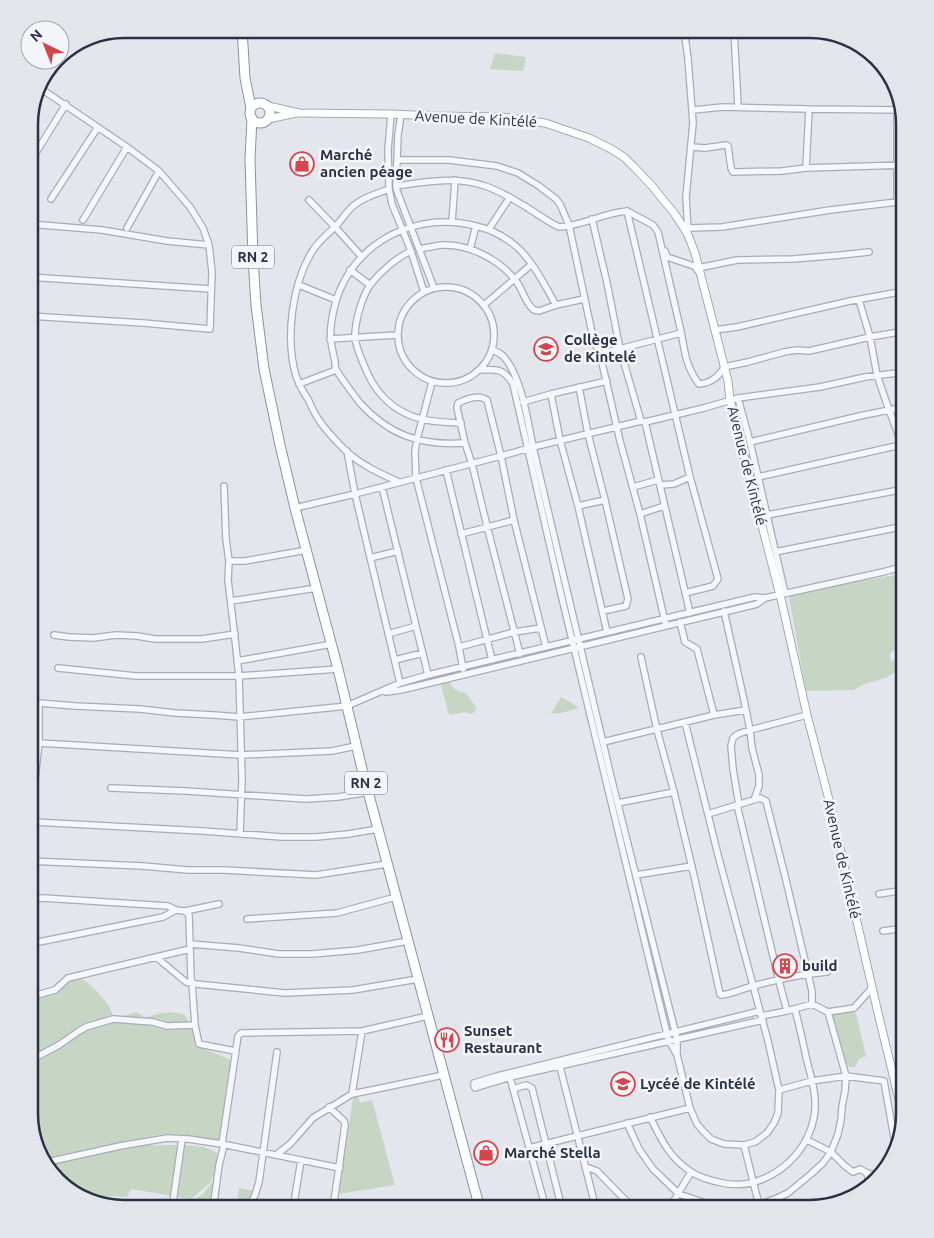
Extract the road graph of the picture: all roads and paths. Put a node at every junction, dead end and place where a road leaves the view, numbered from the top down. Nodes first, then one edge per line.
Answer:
1 (243, 38) edge
2 (685, 38) edge
3 (734, 38) edge
4 (44, 90) edge
5 (66, 104) junction
6 (254, 105) junction
7 (268, 106) junction
8 (738, 107) junction
9 (693, 110) junction
10 (809, 110) junction
11 (896, 110) edge
12 (299, 113) junction
13 (390, 114) junction
14 (401, 114) junction
15 (268, 119) junction
16 (255, 121) junction
17 (98, 127) junction
18 (127, 147) junction
19 (692, 147) junction
20 (38, 149) edge
21 (397, 160) junction
22 (896, 165) edge
23 (806, 168) junction
24 (159, 171) junction
25 (455, 180) junction
26 (396, 186) junction
27 (389, 189) junction
28 (510, 197) junction
29 (51, 199) dead end
30 (309, 200) dead end
31 (896, 202) edge
32 (627, 211) junction
33 (592, 219) junction
34 (83, 220) dead end
35 (452, 222) junction
36 (38, 225) edge
37 (569, 225) junction
38 (335, 226) junction
39 (476, 226) junction
40 (127, 228) dead end
41 (411, 228) junction
42 (489, 229) junction
43 (402, 230) junction
44 (658, 232) junction
45 (688, 232) junction
46 (209, 245) junction
47 (419, 249) junction
48 (470, 249) junction
49 (411, 251) junction
50 (869, 252) dead end
51 (362, 257) junction
52 (532, 264) junction
53 (350, 270) junction
54 (699, 270) junction
55 (38, 278) edge
56 (515, 279) junction
57 (299, 284) junction
58 (370, 285) junction
59 (434, 288) junction
60 (211, 289) junction
61 (424, 292) junction
62 (896, 293) edge
63 (584, 299) junction
64 (336, 300) junction
65 (859, 300) junction
66 (484, 305) junction
67 (556, 305) junction
68 (38, 316) edge
69 (715, 330) junction
70 (681, 333) junction
71 (896, 333) edge
72 (397, 335) junction
73 (355, 337) junction
74 (870, 337) junction
75 (330, 339) junction
76 (657, 339) junction
77 (492, 349) junction
78 (620, 349) junction
79 (600, 354) junction
80 (724, 367) junction
81 (336, 370) junction
82 (479, 370) junction
83 (896, 373) edge
84 (877, 375) junction
85 (607, 381) junction
86 (432, 382) junction
87 (299, 384) junction
88 (579, 387) junction
89 (550, 394) junction
90 (738, 398) junction
91 (730, 400) junction
92 (523, 402) junction
93 (896, 409) edge
94 (889, 410) junction
95 (675, 414) junction
96 (422, 420) junction
97 (643, 422) junction
98 (461, 423) junction
99 (896, 426) edge
100 (618, 428) junction
101 (588, 434) junction
102 (416, 439) junction
103 (560, 440) junction
104 (750, 442) junction
105 (466, 443) junction
106 (896, 446) edge
107 (530, 447) junction
108 (347, 452) junction
109 (501, 456) junction
110 (472, 464) junction
111 (446, 470) junction
112 (690, 477) junction
113 (758, 477) junction
114 (416, 478) junction
115 (399, 482) junction
116 (659, 483) junction
117 (224, 486) dead end
118 (633, 486) junction
119 (382, 487) junction
120 (896, 491) edge
121 (355, 494) junction
122 (605, 500) junction
123 (578, 506) junction
124 (664, 506) junction
125 (295, 508) junction
126 (640, 514) junction
127 (767, 515) junction
128 (514, 520) junction
129 (487, 526) junction
130 (896, 528) edge
131 (461, 534) junction
132 (307, 550) junction
133 (398, 551) junction
134 (775, 552) junction
135 (370, 558) junction
136 (229, 561) junction
137 (896, 568) edge
138 (317, 588) junction
139 (685, 593) junction
140 (783, 594) junction
141 (765, 598) junction
142 (231, 601) junction
143 (603, 611) junction
144 (724, 611) junction
145 (690, 613) junction
146 (665, 622) junction
147 (680, 622) junction
148 (416, 626) junction
149 (541, 628) junction
150 (514, 632) junction
151 (607, 632) junction
152 (235, 634) junction
153 (388, 634) junction
154 (54, 635) dead end
155 (575, 639) junction
156 (487, 640) junction
157 (332, 644) junction
158 (459, 647) junction
159 (546, 647) junction
160 (577, 647) junction
161 (423, 653) junction
162 (520, 654) junction
163 (641, 657) dead end
164 (395, 660) junction
165 (492, 660) junction
166 (237, 662) junction
167 (463, 667) junction
168 (58, 668) dead end
169 (338, 668) junction
170 (464, 674) junction
171 (428, 675) junction
172 (238, 676) junction
173 (400, 683) junction
174 (381, 692) junction
175 (347, 706) junction
176 (746, 710) junction
177 (714, 715) junction
178 (807, 716) junction
179 (239, 717) junction
180 (685, 722) junction
181 (657, 730) junction
182 (750, 730) junction
183 (603, 742) junction
184 (40, 743) junction
185 (356, 746) junction
186 (241, 755) junction
187 (38, 759) edge
188 (111, 788) dead end
189 (368, 792) junction
190 (674, 792) junction
191 (241, 794) junction
192 (754, 800) junction
193 (618, 803) junction
194 (738, 805) junction
195 (708, 814) junction
196 (38, 822) edge
197 (378, 828) junction
198 (240, 834) junction
199 (38, 861) edge
200 (387, 864) junction
201 (692, 866) junction
202 (636, 875) junction
203 (896, 891) edge
204 (879, 894) dead end
205 (396, 897) junction
206 (38, 898) edge
207 (220, 904) dead end
208 (176, 910) junction
209 (185, 911) junction
210 (247, 920) dead end
211 (896, 930) edge
212 (883, 932) dead end
213 (38, 942) edge
214 (408, 942) junction
215 (190, 946) junction
216 (156, 957) junction
217 (827, 972) dead end
218 (808, 974) junction
219 (418, 978) junction
220 (779, 980) junction
221 (192, 983) junction
222 (753, 986) junction
223 (872, 988) junction
224 (38, 995) edge
225 (812, 1004) junction
226 (795, 1010) junction
227 (787, 1011) junction
228 (828, 1012) junction
229 (761, 1015) junction
230 (428, 1016) junction
231 (195, 1024) junction
232 (362, 1031) junction
233 (676, 1032) junction
234 (667, 1034) junction
235 (677, 1039) junction
236 (669, 1042) junction
237 (236, 1051) junction
238 (277, 1052) dead end
239 (678, 1055) junction
240 (38, 1056) edge
241 (559, 1063) junction
242 (443, 1074) junction
243 (509, 1075) junction
244 (846, 1076) junction
245 (812, 1082) junction
246 (896, 1087) edge
247 (513, 1089) junction
248 (779, 1090) junction
249 (352, 1094) junction
250 (329, 1107) junction
251 (690, 1108) junction
252 (650, 1117) junction
253 (627, 1123) junction
254 (577, 1136) junction
255 (894, 1137) edge
256 (182, 1139) junction
257 (807, 1140) junction
258 (223, 1144) junction
259 (546, 1144) junction
260 (744, 1145) junction
261 (528, 1148) junction
262 (262, 1152) junction
263 (831, 1152) junction
264 (276, 1155) junction
265 (301, 1160) junction
266 (51, 1161) edge
267 (586, 1167) junction
268 (340, 1168) junction
269 (691, 1172) junction
270 (867, 1173) junction
271 (872, 1174) edge
272 (868, 1178) edge
273 (753, 1183) junction
274 (679, 1194) junction
275 (173, 1200) edge
276 (214, 1200) edge
277 (252, 1200) edge
278 (294, 1200) edge
279 (335, 1200) edge
280 (478, 1200) edge
281 (543, 1200) edge
282 (560, 1200) edge
283 (594, 1200) edge
284 (625, 1200) edge
285 (675, 1200) edge
286 (697, 1200) edge
287 (757, 1200) edge
288 (773, 1200) edge

1 - 6 highway, RN 2
2 - 9 street
3 - 8 street
4 - 5 street
5 - 17 street
5 - 20 street
6 - 7 highway
6 - 16 highway, RN 2
7 - 12 main road, Avenue de Kintélé
7 - 15 highway
8 - 9 street
8 - 10 street
9 - 19 street
10 - 11 street
10 - 23 street
12 - 13 main road, Avenue de Kintélé
12 - 15 main road, Avenue de Kintélé
13 - 14 main road, Avenue de Kintélé
13 - 27 street
14 - 21 street
14 - 45 main road, Avenue de Kintélé
15 - 16 highway
16 - 125 highway, RN 2
17 - 18 street
17 - 29 street
18 - 24 street
18 - 34 street
19 - 23 street
19 - 45 street
21 - 26 street
21 - 37 street
22 - 23 street
24 - 40 street
24 - 46 street
25 - 26 street
25 - 28 street
25 - 35 street
26 - 41 street
27 - 38 street
27 - 43 street
28 - 37 street
28 - 42 street
30 - 38 street
31 - 45 street
32 - 33 street
32 - 44 street
32 - 76 street
33 - 37 street
33 - 78 street
35 - 39 street
35 - 41 street
36 - 46 street
37 - 63 street
38 - 51 street
38 - 57 street
39 - 42 street
39 - 48 street
41 - 43 street
41 - 47 street
42 - 52 street
43 - 49 street
43 - 51 street
44 - 54 street
44 - 70 street
45 - 54 main road, Avenue de Kintélé
46 - 60 street
47 - 48 street
47 - 59 street
48 - 56 street
49 - 58 street
49 - 61 street
50 - 54 street
51 - 53 street
52 - 56 street
52 - 67 street
53 - 58 street
53 - 64 street
54 - 69 main road, Avenue de Kintélé
55 - 60 street
56 - 66 street
56 - 67 street
57 - 64 street
57 - 87 street
58 - 73 street
59 - 61 street
59 - 66 street
60 - 68 street
61 - 72 street
62 - 65 street
63 - 67 street
63 - 79 street
64 - 75 street
65 - 69 street
65 - 74 street
66 - 77 street
69 - 80 main road, Avenue de Kintélé
70 - 76 street
70 - 80 street
71 - 74 street
72 - 73 street
72 - 86 street
73 - 75 street
73 - 96 street
74 - 80 street
74 - 84 street
75 - 81 street
76 - 78 street
76 - 95 street
77 - 82 street
77 - 92 street
78 - 79 street
78 - 97 street
79 - 85 street
80 - 91 main road, Avenue de Kintélé
81 - 87 street
81 - 102 street
82 - 86 street
82 - 107 street
83 - 84 street
84 - 90 street
84 - 94 street
85 - 88 street
85 - 100 street
86 - 96 street
87 - 108 street
88 - 89 street
88 - 101 street
89 - 92 street
89 - 103 street
90 - 91 street
90 - 104 street
91 - 95 street
91 - 140 main road, Avenue de Kintélé
92 - 107 street
93 - 94 street
94 - 99 street
94 - 104 street
95 - 97 street
95 - 112 street
96 - 98 street
96 - 102 street
97 - 100 street
97 - 116 street
98 - 105 street
98 - 109 street
100 - 101 street
100 - 118 street
101 - 103 street
101 - 122 street
102 - 105 street
102 - 114 street
103 - 107 street
103 - 123 street
104 - 113 street
105 - 110 street
106 - 113 street
107 - 109 street
107 - 155 street
108 - 115 street
108 - 121 street
109 - 110 street
109 - 128 street
110 - 111 street
110 - 129 street
111 - 114 street
111 - 131 street
112 - 116 street
112 - 139 street
113 - 127 street
114 - 115 street
114 - 158 street
115 - 119 street
116 - 118 street
116 - 124 street
117 - 136 street
118 - 126 street
119 - 121 street
119 - 133 street
120 - 127 street
121 - 125 street
121 - 135 street
122 - 123 street
122 - 143 street
123 - 143 street
124 - 126 street
124 - 139 street
125 - 132 highway, RN 2
126 - 146 street
127 - 134 street
128 - 129 street
128 - 149 street
129 - 131 street
129 - 150 street
130 - 134 street
131 - 156 street
132 - 136 street
132 - 138 highway, RN 2
133 - 135 street
133 - 148 street
134 - 140 street
135 - 153 street
136 - 142 street
137 - 140 street
138 - 142 street
138 - 157 highway, RN 2
139 - 145 street
140 - 141 street
140 - 178 main road, Avenue de Kintélé
141 - 144 street
141 - 145 street
142 - 152 street
143 - 151 street
144 - 147 street
144 - 176 street
145 - 146 street
146 - 147 street
146 - 151 street
146 - 160 street
147 - 177 street
148 - 153 street
148 - 161 street
149 - 150 street
149 - 159 street
150 - 156 street
150 - 162 street
151 - 155 street
152 - 154 street
152 - 166 street
153 - 164 street
155 - 159 street
155 - 160 street
156 - 158 street
156 - 165 street
157 - 166 street
157 - 169 highway, RN 2
158 - 167 street
159 - 162 street
160 - 170 street
160 - 183 street
160 - 234 street
161 - 164 street
161 - 171 street
162 - 165 street
163 - 181 street
164 - 173 street
165 - 167 street
166 - 172 street
167 - 170 street
167 - 171 street
168 - 172 street
169 - 172 street
169 - 175 highway, RN 2
170 - 174 street
171 - 173 street
172 - 179 street
173 - 174 street
174 - 175 street
175 - 179 street
175 - 185 highway, RN 2
176 - 177 street
176 - 182 street
177 - 180 street
178 - 182 street
178 - 223 main road, Avenue de Kintélé
179 - 184 street
179 - 186 street
180 - 181 street
180 - 195 street
181 - 183 street
181 - 190 street
182 - 192 street
182 - 194 street
183 - 193 street
184 - 186 street
184 - 187 street
185 - 186 street
185 - 189 highway, RN 2
186 - 191 street
188 - 191 street
189 - 191 street
189 - 197 highway, RN 2
190 - 193 street
190 - 201 street
191 - 198 street
192 - 194 street
192 - 218 street
193 - 202 street
194 - 195 street
194 - 220 street
195 - 222 street
196 - 198 street
197 - 198 street
197 - 200 highway, RN 2
199 - 200 street
200 - 205 highway, RN 2
201 - 202 street
201 - 222 street
202 - 233 street
203 - 204 street
205 - 210 street
205 - 214 highway, RN 2
206 - 208 street
207 - 209 street
208 - 209 street
208 - 213 street
209 - 215 street
211 - 212 street
214 - 215 street
214 - 219 highway, RN 2
215 - 216 street
215 - 221 street
216 - 221 street
216 - 224 street
217 - 218 street
218 - 220 street
218 - 225 street
219 - 221 street
219 - 230 highway, RN 2
220 - 222 street
220 - 227 street
221 - 231 street
222 - 229 street
223 - 228 street
223 - 246 main road, Avenue de Kintélé
225 - 226 street
225 - 228 street
226 - 227 street
226 - 245 street
227 - 229 street
228 - 244 street
229 - 233 street
229 - 235 street
229 - 248 street
230 - 232 street
230 - 242 highway, RN 2
231 - 237 street
231 - 240 street
232 - 237 street
232 - 249 street
233 - 234 street
233 - 235 street
234 - 236 street
234 - 241 street
235 - 236 street
235 - 239 street
236 - 239 street
236 - 241 street
237 - 258 street
238 - 262 street
239 - 251 street
241 - 243 street
241 - 254 street
242 - 249 street
242 - 280 highway, RN 2
243 - 243 street
243 - 247 street
244 - 245 street
244 - 255 street
244 - 263 street
245 - 248 street
245 - 257 street
247 - 259 street
247 - 261 street
248 - 260 street
249 - 250 street
250 - 264 street
250 - 268 street
251 - 252 street
251 - 260 street
252 - 253 street
252 - 269 street
253 - 254 street
253 - 274 street
254 - 259 street
254 - 267 street
256 - 258 street
256 - 266 street
256 - 275 street
257 - 263 street
257 - 273 street
258 - 262 street
258 - 276 street
259 - 261 street
259 - 282 street
260 - 273 street
261 - 281 street
262 - 264 street
262 - 277 street
263 - 270 street
263 - 288 street
264 - 265 street
265 - 268 street
265 - 278 street
267 - 283 street
267 - 284 street
268 - 279 street
269 - 273 street
269 - 274 street
270 - 271 street
270 - 272 street
273 - 287 street
274 - 285 street
274 - 286 street

